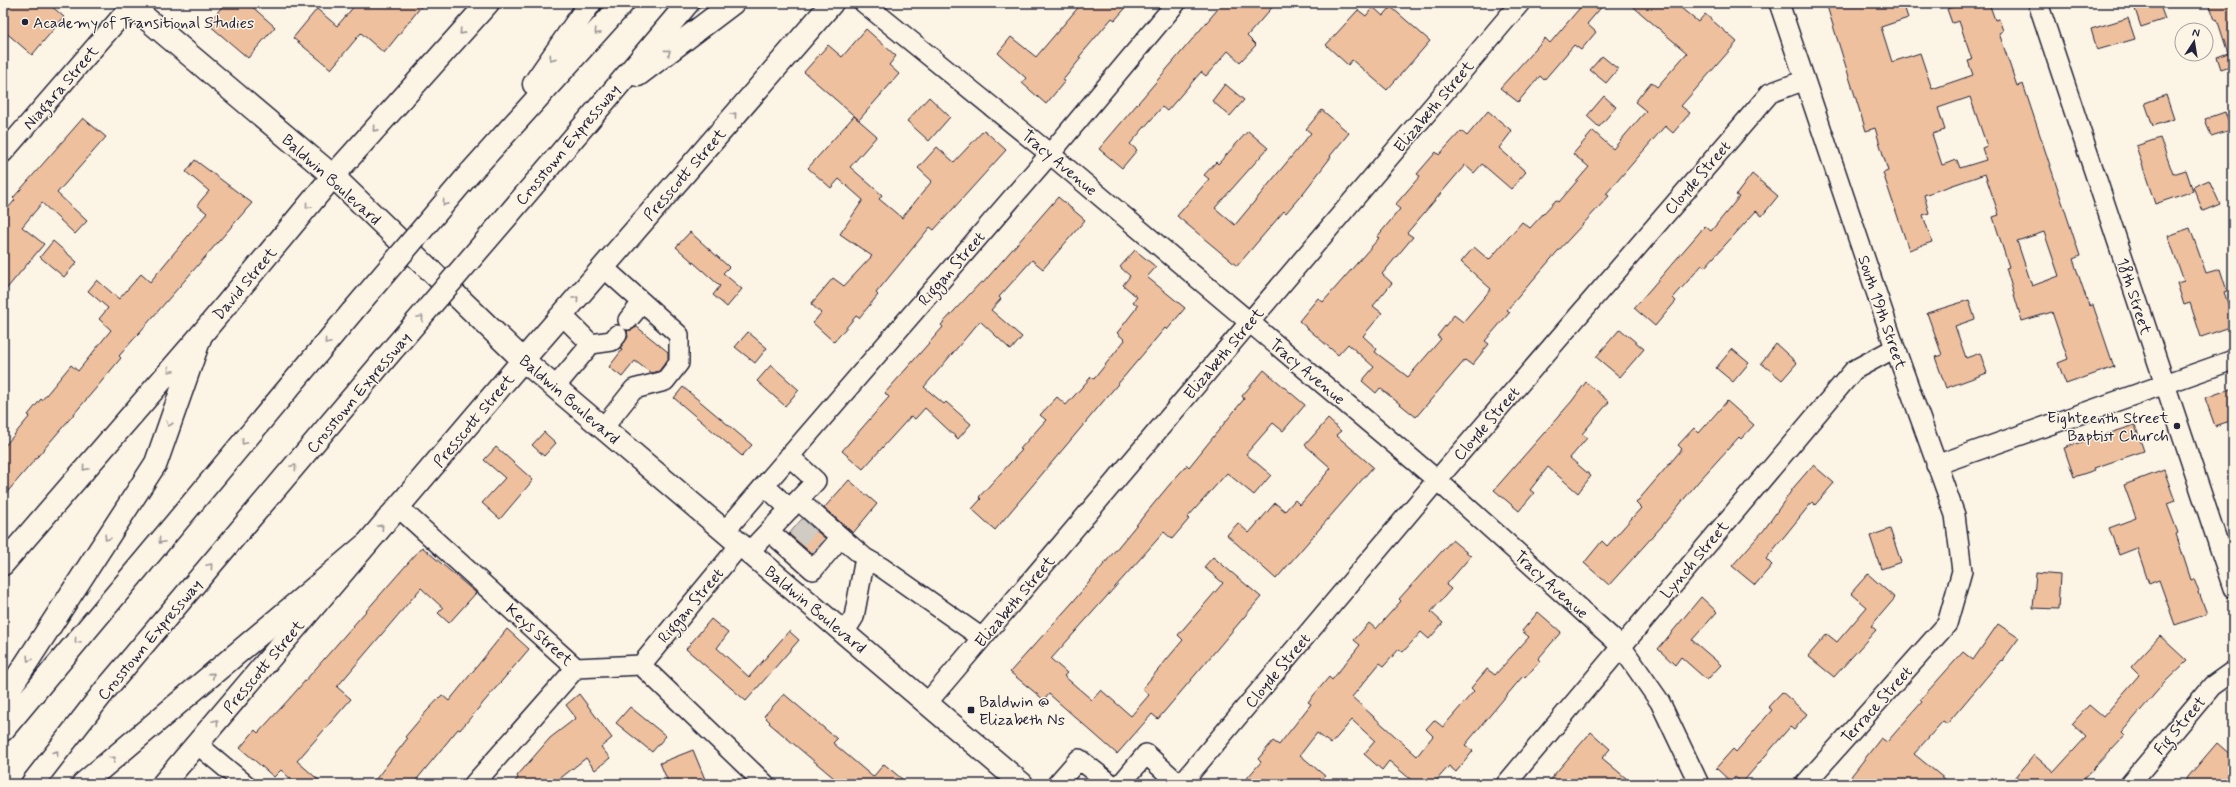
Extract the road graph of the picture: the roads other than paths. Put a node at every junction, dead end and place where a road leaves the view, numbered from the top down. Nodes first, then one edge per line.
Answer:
1 (488, 3) edge
2 (590, 3) edge
3 (623, 3) edge
4 (688, 3) edge
5 (733, 3) edge
6 (832, 3) edge
7 (864, 3) edge
8 (1176, 3) edge
9 (1520, 3) edge
10 (1779, 3) edge
11 (2038, 3) edge
12 (131, 4) edge
13 (1805, 80) junction
14 (604, 102) junction
15 (3, 153) edge
16 (485, 154) junction
17 (1050, 154) junction
18 (333, 176) junction
19 (603, 267) junction
20 (642, 302) junction
21 (562, 315) junction
22 (628, 320) dead end
23 (1250, 322) junction
24 (201, 335) junction
25 (617, 335) dead end
26 (591, 344) junction
27 (1895, 348) junction
28 (523, 360) junction
29 (2233, 360) edge
30 (2165, 384) junction
31 (555, 387) junction
32 (603, 428) junction
33 (789, 456) junction
34 (1936, 466) junction
35 (1437, 480) junction
36 (765, 486) junction
37 (398, 507) junction
38 (792, 512) junction
39 (769, 531) junction
40 (841, 537) junction
41 (738, 543) junction
42 (365, 545) junction
43 (865, 558) junction
44 (3, 564) edge
45 (813, 570) junction
46 (2233, 588) edge
47 (793, 591) junction
48 (1947, 624) joint
49 (844, 633) junction
50 (982, 638) junction
51 (1620, 646) junction
52 (641, 665) junction
53 (576, 668) junction
54 (2233, 671) edge
55 (3, 699) edge
56 (927, 703) junction
57 (3, 730) edge
58 (197, 744) junction
59 (759, 782) edge
60 (32, 784) edge
61 (83, 784) edge
62 (163, 784) edge
63 (245, 784) edge
64 (474, 784) edge
65 (1022, 784) edge
66 (1057, 784) edge
67 (1111, 784) edge
68 (1121, 784) edge
69 (1180, 784) edge
70 (1506, 784) edge
71 (1699, 784) edge
72 (1805, 784) edge
73 (2130, 784) edge

1 -> 18 main road, David Street
2 -> 16 main road
3 -> 16 main road
4 - 14 main road, Crosstown Expressway
14 -> 5 main road
19 -> 6 main road, Presscott Street
7 - 17 street, Tracy Avenue
8 - 17 street, Riggan Street
9 - 23 street, Elizabeth Street
10 - 13 street, South 19th Street
11 - 30 street, 18th Street
12 - 15 street, Niagara Street
12 - 18 main road, Baldwin Boulevard
13 - 27 street, South 19th Street
13 - 35 street, Cloyde Street
60 -> 14 main road, Crosstown Expressway, bridge
16 -> 57 main road, bridge
17 - 23 street, Tracy Avenue
17 - 33 street, Riggan Street
18 -> 24 main road, David Street
18 - 28 main road, Baldwin Boulevard
19 - 20 street
21 -> 19 main road, Presscott Street
20 - 22 street
20 - 32 street
21 - 26 street
21 - 28 main road, Presscott Street
23 - 35 street, Tracy Avenue
23 - 50 street, Elizabeth Street
24 -> 44 main road, David Street
24 -> 55 main road
25 - 26 street
26 - 31 street
27 - 34 street, South 19th Street
27 - 51 street, Lynch Street
28 - 31 main road, Baldwin Boulevard
28 - 37 main road, Presscott Street
29 - 30 street
30 - 34 street
30 - 46 street, 18th Street
31 - 32 main road, Baldwin Boulevard
32 - 41 main road, Baldwin Boulevard
33 - 36 street, Riggan Street
33 - 38 street
34 - 48 street, South 19th Street
35 - 51 street, Tracy Avenue
35 - 69 street, Cloyde Street
36 - 38 street
36 - 41 street, Riggan Street
42 -> 37 main road, Presscott Street
37 - 53 street, Keys Street
38 - 39 street
38 - 40 street
39 - 41 street
39 - 45 street
40 - 43 street
40 - 45 street
41 - 47 main road, Baldwin Boulevard
41 - 52 street, Riggan Street
58 -> 42 main road, Presscott Street
61 -> 42 main road
43 - 49 street
43 - 50 street
45 - 47 street
47 - 49 main road, Baldwin Boulevard
48 - 72 street, Terrace Street
49 - 56 main road, Baldwin Boulevard
50 - 56 street, Elizabeth Street
51 - 70 street, Lynch Street
51 - 71 street, Tracy Avenue
52 - 53 street, Keys Street
52 - 59 street
53 - 64 street
54 - 73 street, Fig Street
56 - 65 main road, Baldwin Boulevard
58 - 62 main road, Presscott Street
58 - 63 street
66 - 67 street
68 - 69 street

